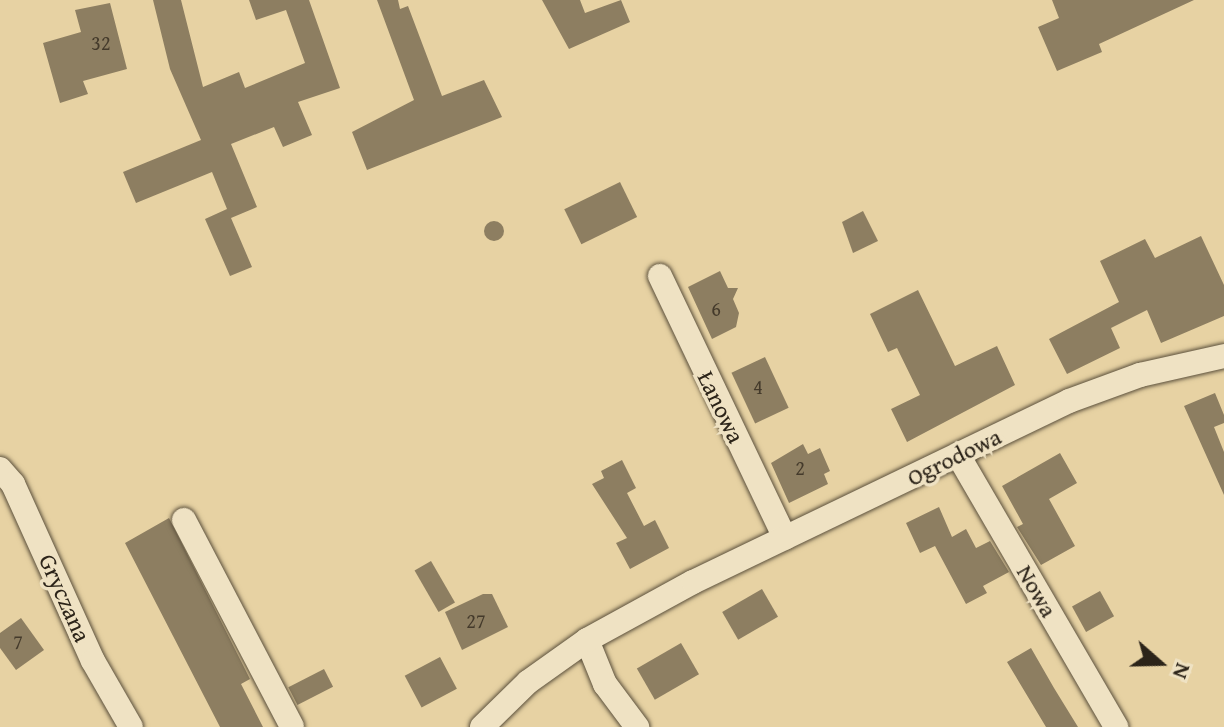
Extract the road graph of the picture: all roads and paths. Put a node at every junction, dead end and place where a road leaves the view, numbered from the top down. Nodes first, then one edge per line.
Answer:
1 (660, 276) dead end
2 (1224, 356) edge
3 (958, 455) junction
4 (0, 469) edge
5 (184, 520) dead end
6 (785, 538) junction
7 (587, 640) junction
8 (131, 727) edge
9 (292, 727) edge
10 (482, 727) edge
11 (637, 727) edge
12 (1116, 727) edge

1 - 6 street, Łanowa
2 - 3 street, Ogrodowa
3 - 6 street, Ogrodowa
3 - 12 street, Nowa
4 - 8 street, Gryczana
5 - 9 street
6 - 7 street, Ogrodowa
7 - 10 street, Ogrodowa
7 - 11 street

